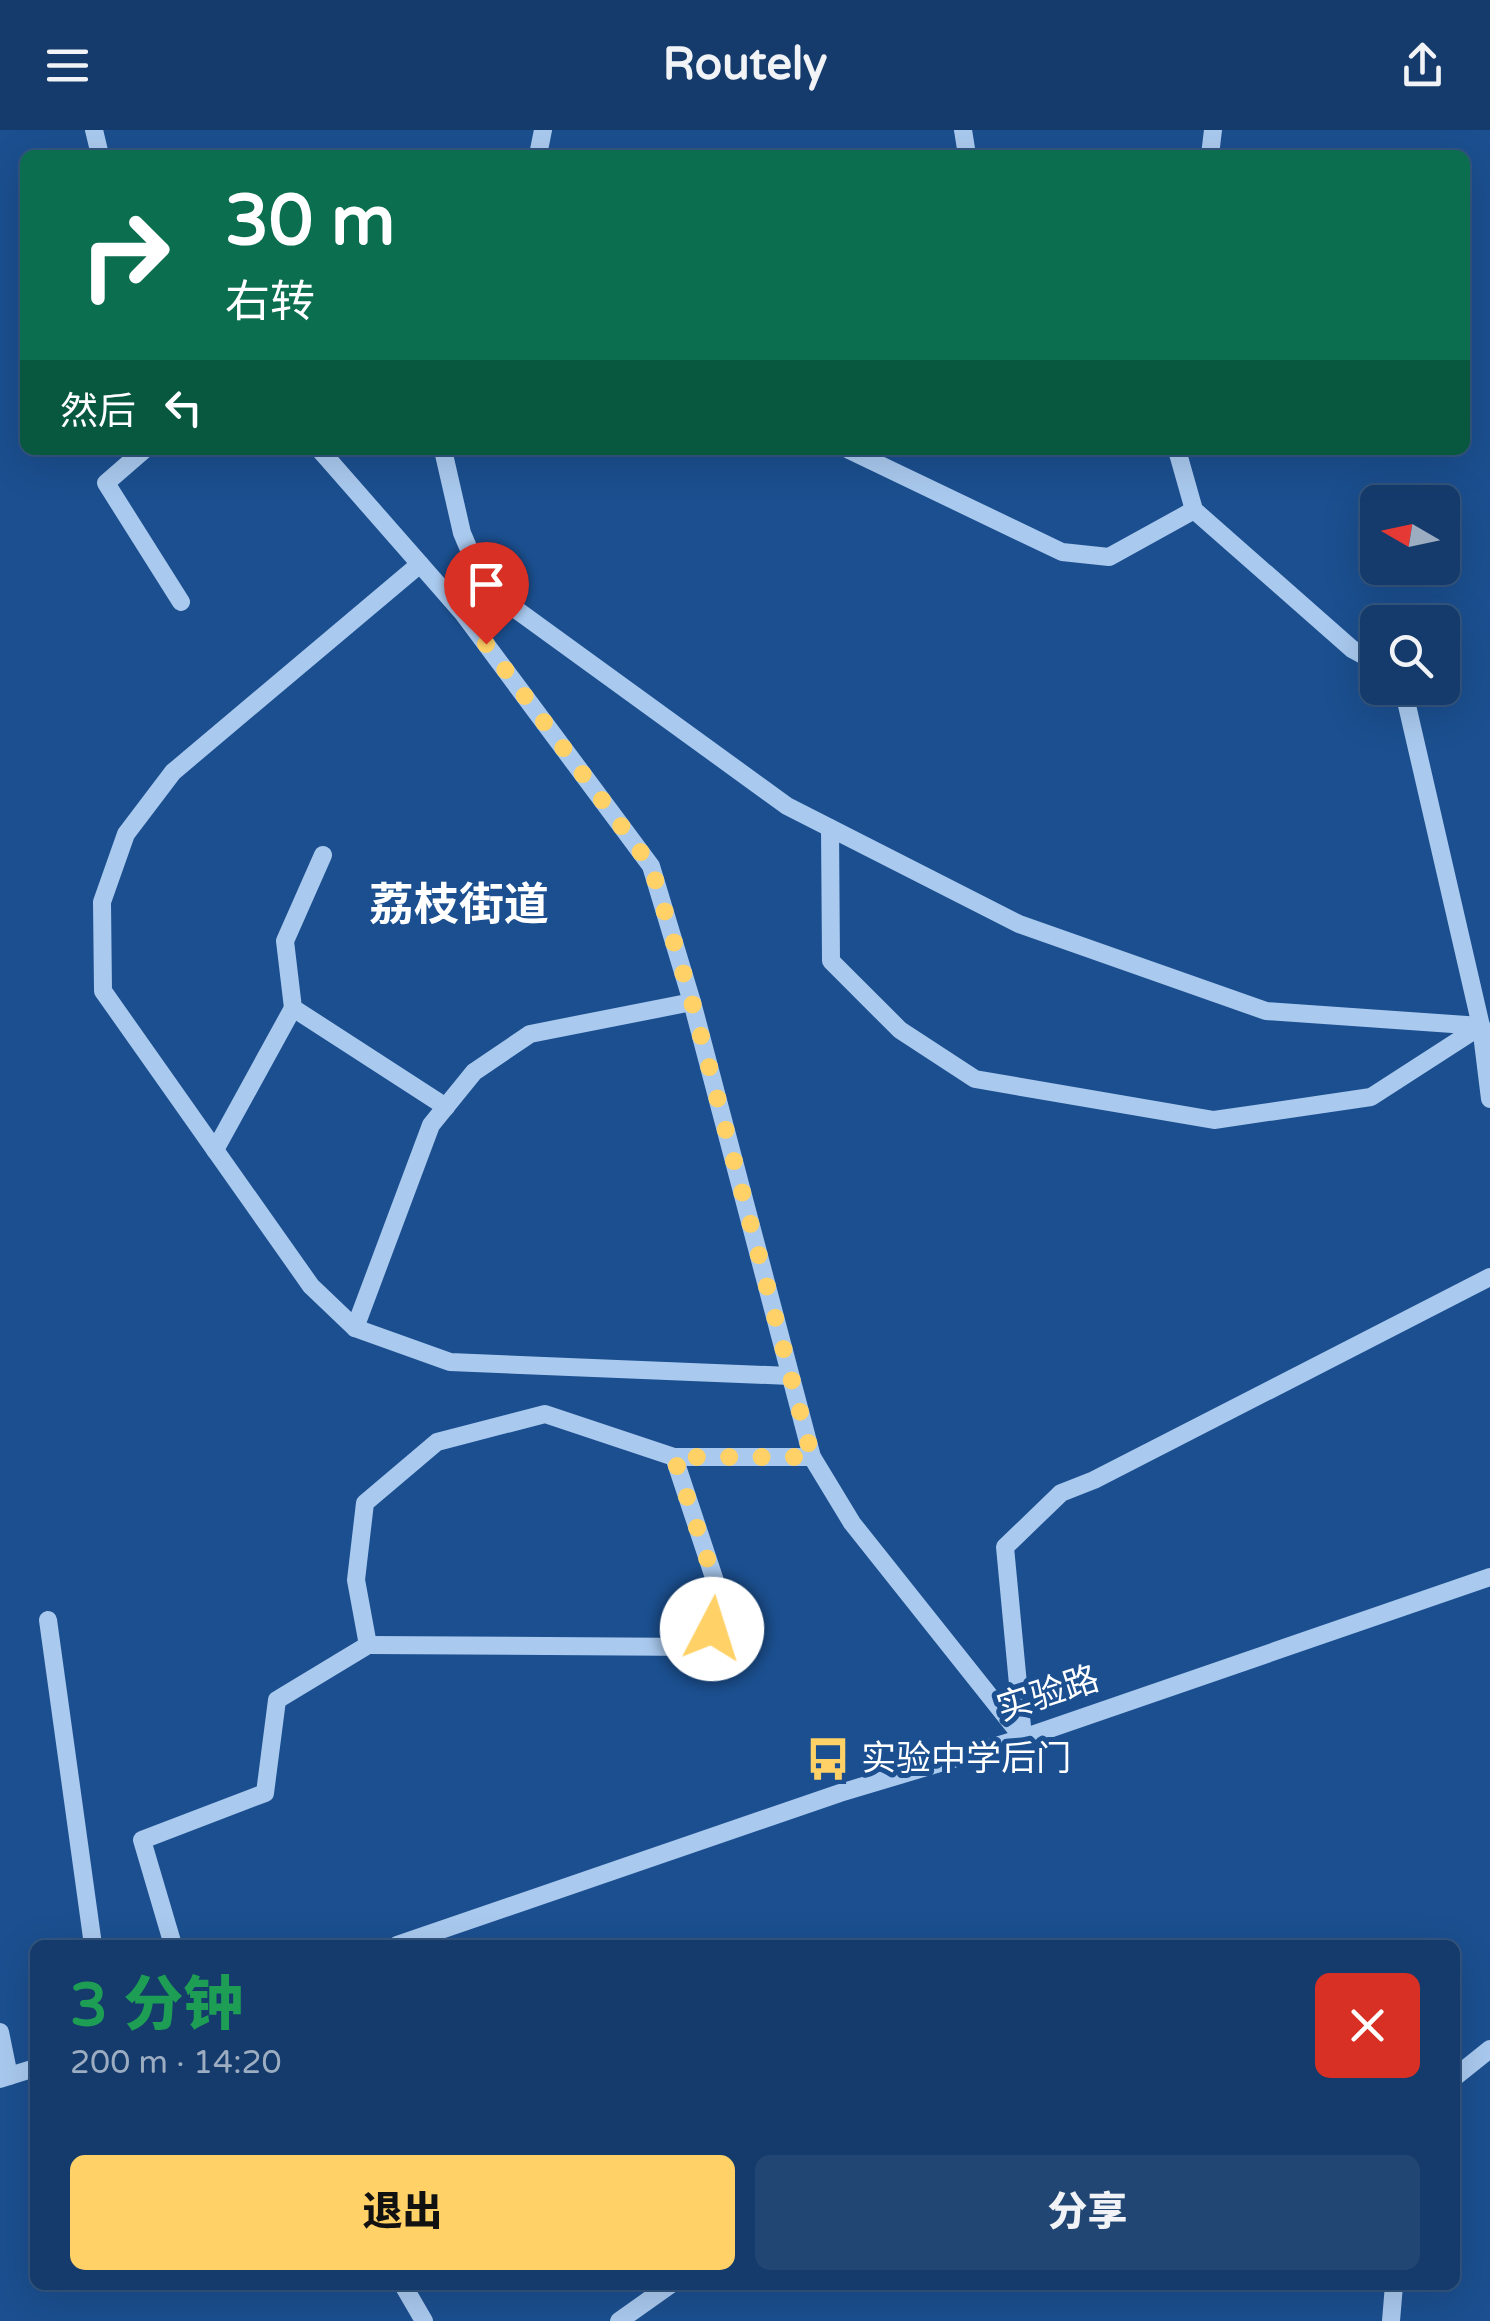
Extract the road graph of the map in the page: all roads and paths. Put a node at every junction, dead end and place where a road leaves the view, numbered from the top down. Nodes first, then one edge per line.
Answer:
1 (138, 455) edge
2 (324, 455) edge
3 (445, 455) edge
4 (859, 455) edge
5 (1178, 455) edge
6 (1194, 510) junction
7 (420, 564) junction
8 (485, 587) junction
9 (181, 602) dead end
10 (462, 612) junction
11 (1360, 653) edge
12 (1407, 705) edge
13 (830, 828) junction
14 (323, 856) dead end
15 (692, 1002) junction
16 (293, 1008) junction
17 (1480, 1026) junction
18 (1490, 1099) edge
19 (446, 1107) junction
20 (215, 1150) junction
21 (1490, 1277) edge
22 (355, 1328) junction
23 (790, 1376) junction
24 (674, 1457) junction
25 (812, 1457) junction
26 (1490, 1577) edge
27 (48, 1620) dead end
28 (368, 1645) junction
29 (1022, 1738) junction
30 (93, 1940) edge
31 (172, 1940) edge
32 (412, 1940) edge
33 (0, 2032) edge
34 (1490, 2050) edge
35 (30, 2070) edge
36 (1460, 2074) edge
37 (4, 2078) edge
38 (406, 2290) edge
39 (663, 2290) edge
40 (1394, 2290) edge
41 (424, 2321) edge
42 (619, 2321) edge
43 (1391, 2321) edge

1 - 9 street
2 - 7 street
3 - 8 street
4 - 6 street
5 - 6 street
6 - 11 street
7 - 10 street
7 - 20 street
8 - 10 street
8 - 13 street
10 - 15 street
12 - 17 street
13 - 17 street
13 - 17 street
14 - 16 street
15 - 19 street
15 - 23 street
16 - 19 street
16 - 20 street
17 - 18 street
19 - 22 street
20 - 22 street
21 - 29 street
22 - 23 street
23 - 25 street
24 - 25 street
24 - 28 street
24 - 28 street
25 - 29 street
26 - 29 street, 实验路
27 - 30 street
28 - 31 street
29 - 32 street, 实验路
33 - 37 street
34 - 36 street
35 - 37 street
38 - 41 street
39 - 42 street
40 - 43 street

